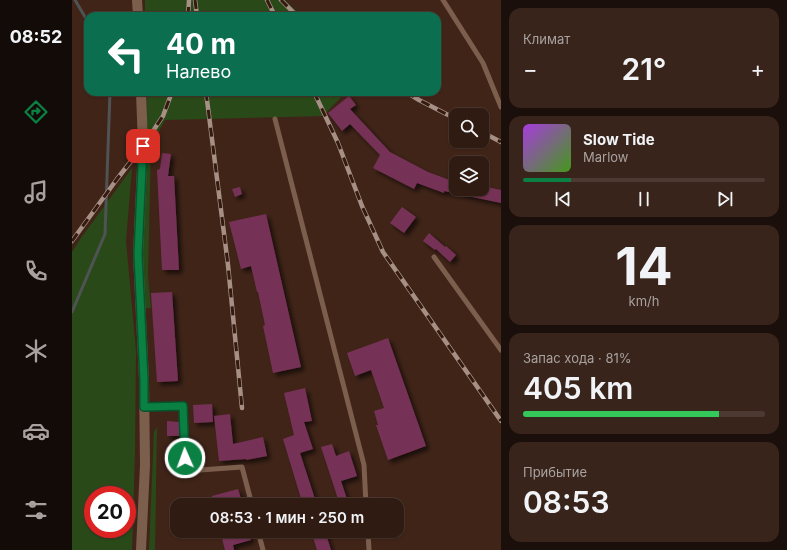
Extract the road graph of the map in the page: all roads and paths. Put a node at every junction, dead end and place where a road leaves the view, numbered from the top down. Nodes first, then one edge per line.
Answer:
1 (137, 0) edge
2 (443, 0) edge
3 (138, 12) edge
4 (141, 96) edge
5 (501, 107) edge
6 (276, 119) dead end
7 (434, 257) dead end
8 (501, 350) edge
9 (144, 407) junction
10 (250, 498) edge
11 (366, 498) edge
12 (260, 538) edge
13 (368, 538) edge
14 (141, 550) edge
15 (263, 550) edge
16 (368, 550) edge

1 - 3 street
2 - 5 lane
4 - 9 street
6 - 11 lane
7 - 8 lane
9 - 10 lane
9 - 14 street
12 - 15 lane
13 - 16 lane

